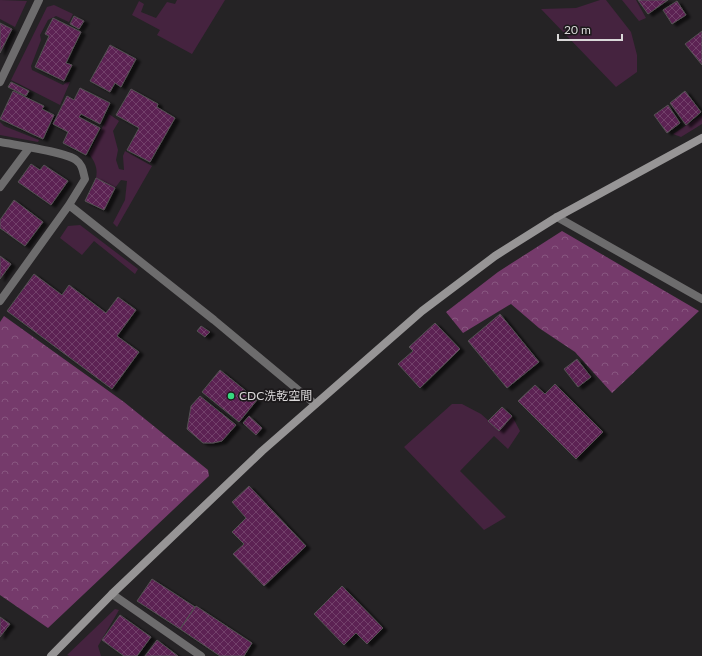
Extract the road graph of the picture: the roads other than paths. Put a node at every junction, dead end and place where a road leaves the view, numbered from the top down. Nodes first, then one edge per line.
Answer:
1 (39, 0) edge
2 (0, 82) edge
3 (702, 138) edge
4 (0, 142) edge
5 (29, 148) junction
6 (0, 187) edge
7 (69, 205) junction
8 (557, 217) junction
9 (702, 299) edge
10 (0, 301) edge
11 (315, 404) junction
12 (112, 594) junction
13 (51, 656) edge
14 (201, 656) edge

1 - 2 street
3 - 8 street
4 - 5 street
5 - 6 street
5 - 7 street
7 - 10 street
7 - 11 street
8 - 9 street
8 - 11 street
11 - 12 street
12 - 13 street
12 - 14 street

